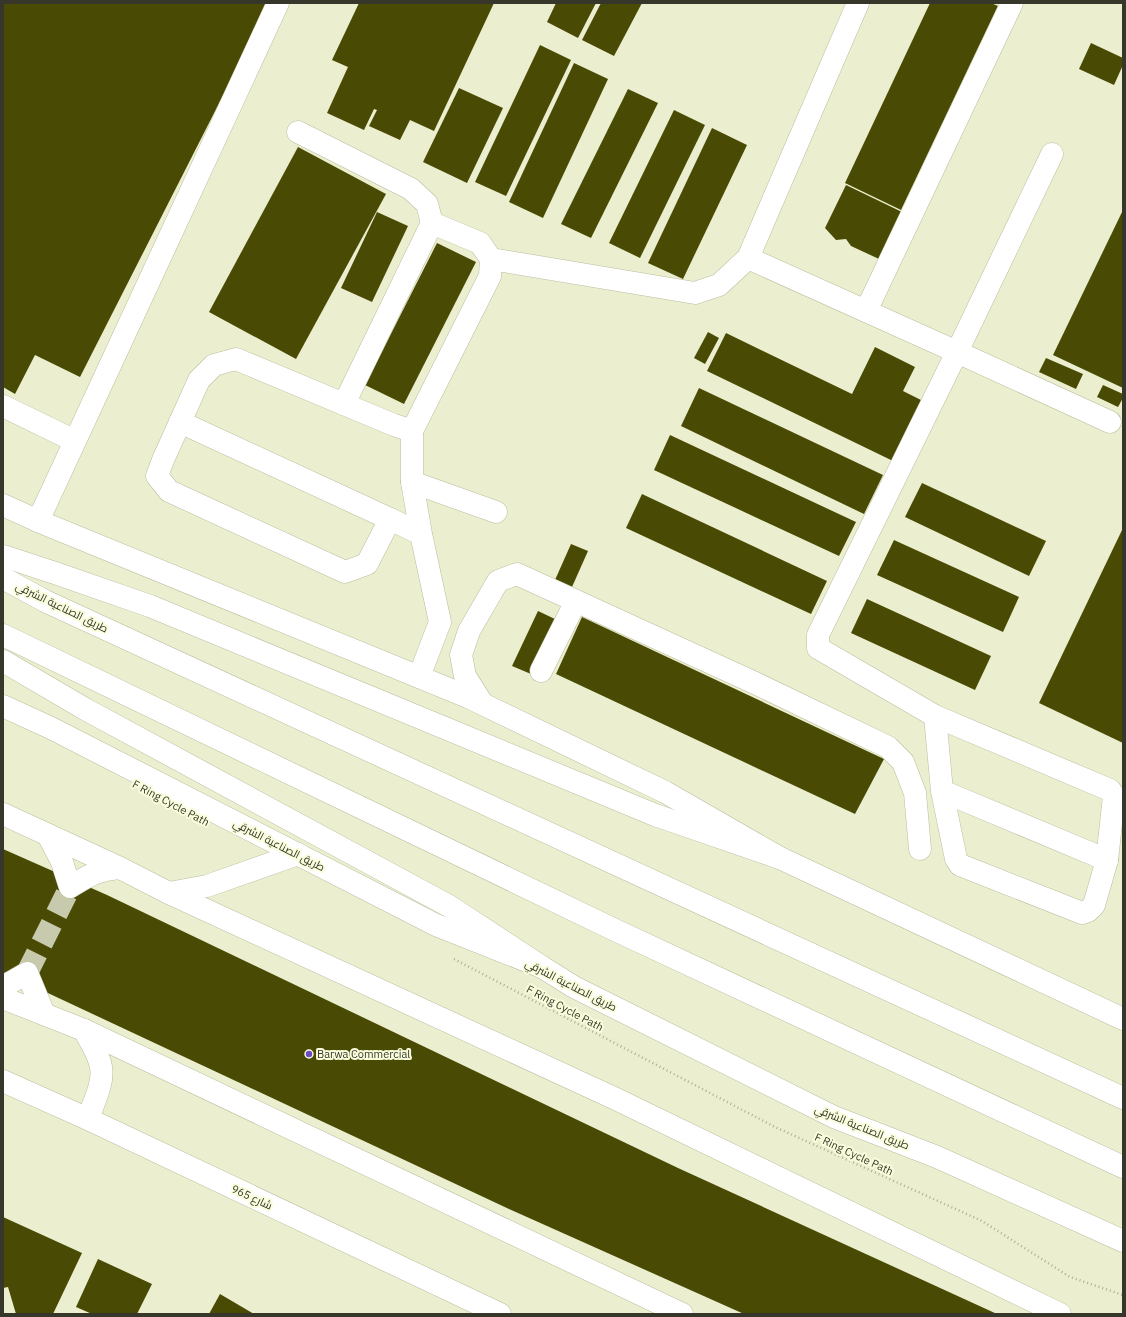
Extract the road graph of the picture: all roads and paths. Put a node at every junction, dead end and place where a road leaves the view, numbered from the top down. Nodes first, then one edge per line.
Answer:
1 (278, 3) edge
2 (858, 3) edge
3 (1012, 3) edge
4 (298, 132) dead end
5 (1052, 154) dead end
6 (432, 223) junction
7 (748, 258) junction
8 (491, 259) junction
9 (866, 311) junction
10 (956, 352) junction
11 (344, 404) junction
12 (3, 406) edge
13 (180, 422) junction
14 (1110, 422) dead end
15 (412, 431) junction
16 (75, 441) junction
17 (412, 482) junction
18 (3, 505) edge
19 (496, 512) dead end
20 (390, 519) junction
21 (38, 521) junction
22 (421, 534) junction
23 (3, 556) edge
24 (3, 578) edge
25 (576, 601) junction
26 (3, 635) edge
27 (3, 661) edge
28 (540, 671) dead end
29 (419, 676) junction
30 (482, 703) junction
31 (3, 706) edge
32 (934, 716) junction
33 (942, 791) junction
34 (3, 814) edge
35 (48, 835) junction
36 (920, 849) dead end
37 (298, 854) junction
38 (780, 858) junction
39 (1107, 860) junction
40 (120, 868) junction
41 (169, 893) junction
42 (450, 957) dead end
43 (542, 967) junction
44 (3, 985) edge
45 (3, 998) edge
46 (44, 1014) junction
47 (1123, 1019) edge
48 (84, 1030) junction
49 (6, 1088) edge
50 (1123, 1098) edge
51 (88, 1119) junction
52 (1123, 1167) edge
53 (1123, 1241) edge
54 (1123, 1295) edge
55 (500, 1314) edge
56 (682, 1314) edge
57 (1060, 1314) edge

1 - 16 main road
2 - 7 main road
3 - 9 main road
4 - 6 main road
5 - 10 main road
6 - 8 main road
6 - 11 main road
7 - 8 main road
7 - 9 main road
8 - 15 main road
9 - 10 main road
10 - 14 main road
10 - 32 main road
11 - 13 main road
11 - 15 main road
12 - 16 main road
13 - 20 main road
13 - 20 main road
15 - 17 main road
16 - 21 main road
17 - 19 main road
17 - 22 main road
18 - 21 main road
20 - 22 main road
21 - 29 main road
22 - 29 main road
23 - 38 main road
24 - 50 main road, طريق الصناعية الشرقي
25 - 28 main road
25 - 30 main road
25 - 36 main road
26 - 52 main road
27 - 43 main road
29 - 30 main road
30 - 38 main road
31 - 37 main road, طريق الصناعية الشرقي
32 - 33 main road
32 - 39 main road
33 - 39 main road
33 - 39 main road
34 - 35 main road
35 - 40 main road
35 - 40 main road
37 - 41 main road
37 - 43 main road, طريق الصناعية الشرقي
38 - 47 main road
40 - 41 main road
41 - 57 main road
42 - 54 path, F Ring Cycle Path
43 - 53 main road, طريق الصناعية الشرقي
44 - 46 main road
45 - 46 main road
46 - 48 main road
48 - 51 main road
48 - 56 main road
49 - 51 main road, شارع 965
51 - 55 main road, شارع 965

